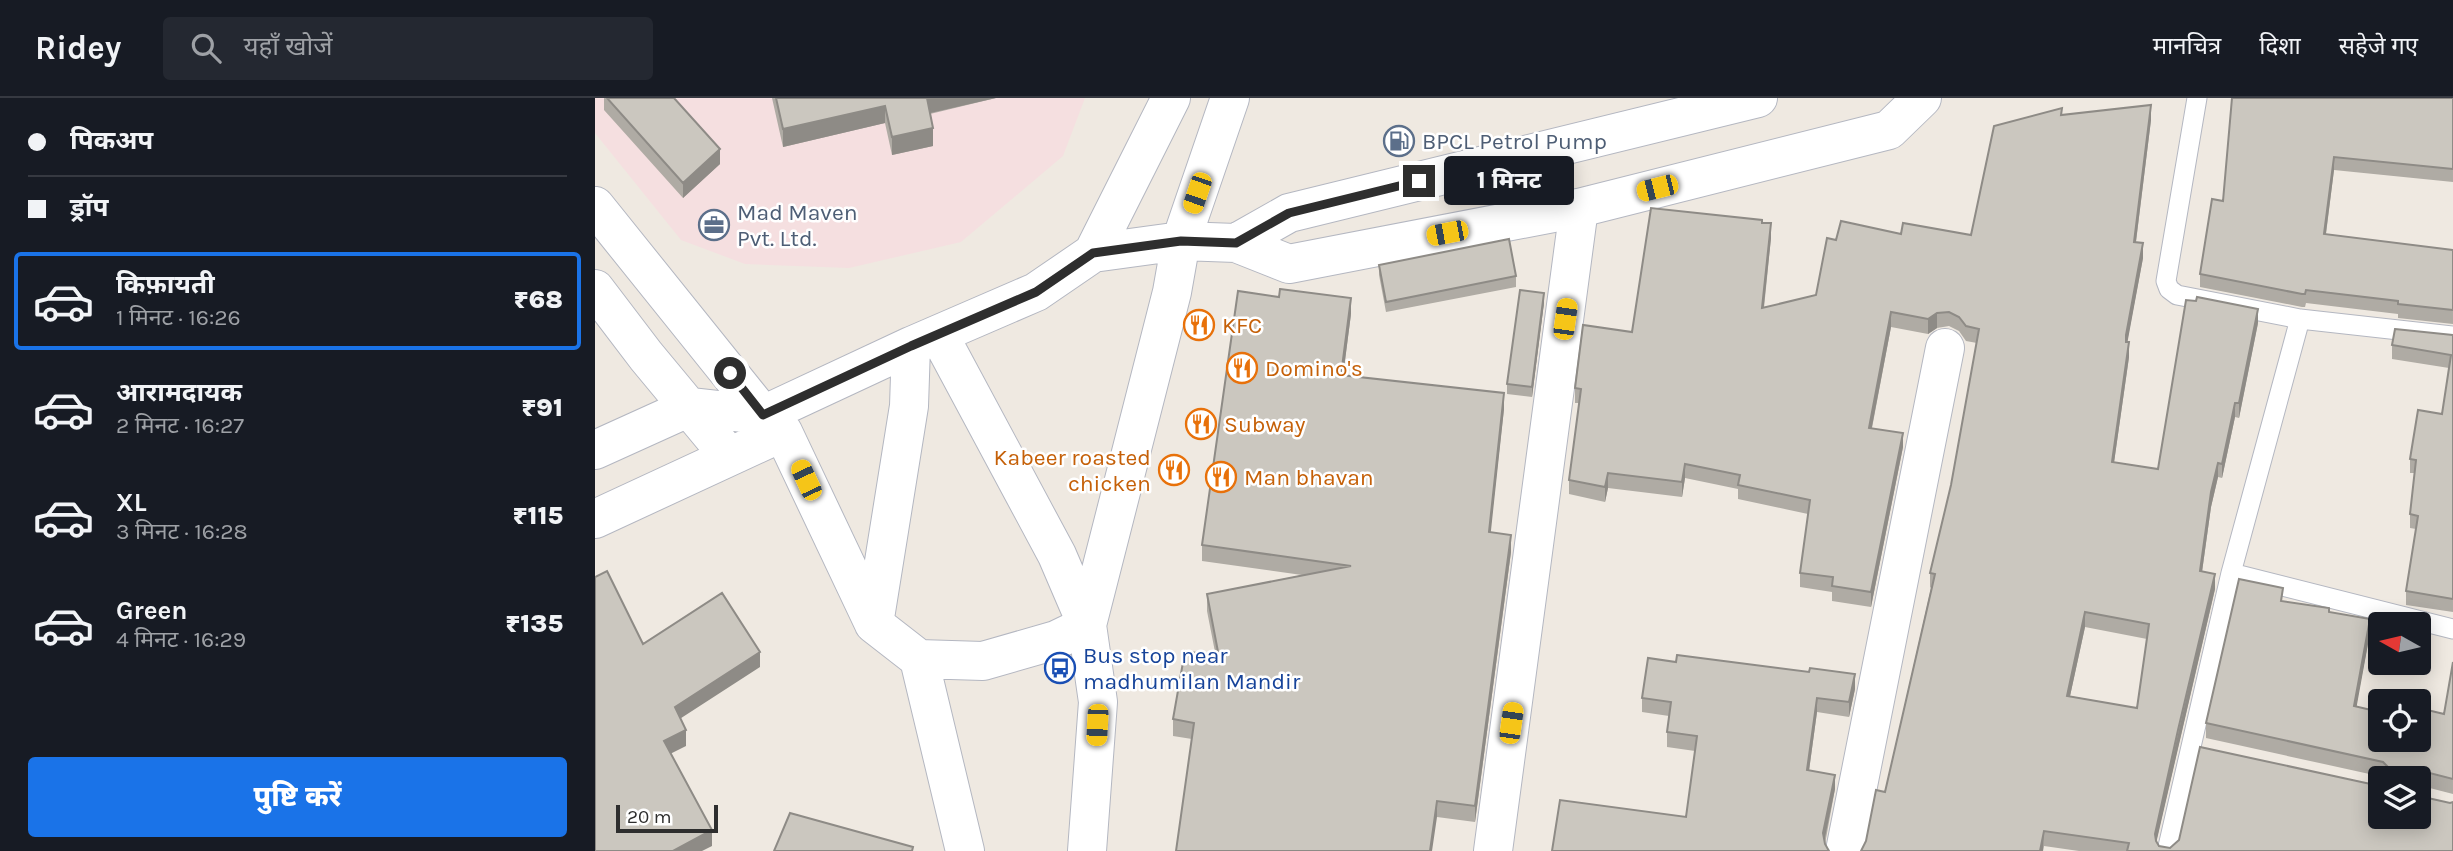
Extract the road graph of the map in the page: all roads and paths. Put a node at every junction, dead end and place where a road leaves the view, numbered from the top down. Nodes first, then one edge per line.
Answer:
1 (1171, 98) edge
2 (1230, 98) edge
3 (1758, 98) edge
4 (1923, 98) edge
5 (2197, 98) edge
6 (595, 206) edge
7 (1579, 208) junction
8 (1181, 241) junction
9 (1236, 243) junction
10 (1093, 253) junction
11 (595, 289) edge
12 (2300, 319) junction
13 (2453, 336) edge
14 (925, 340) junction
15 (1945, 348) dead end
16 (690, 407) junction
17 (773, 423) junction
18 (595, 450) edge
19 (729, 456) junction
20 (595, 520) edge
21 (2231, 573) junction
22 (874, 624) junction
23 (1087, 625) junction
24 (2453, 629) edge
25 (919, 659) junction
26 (965, 851) edge
27 (1087, 851) edge
28 (1493, 851) edge
29 (1845, 851) edge
30 (2167, 851) edge

1 - 10 main road
2 - 8 main road
3 - 9 main road
4 - 7 main road
5 - 12 lane
6 - 17 main road
7 - 9 main road
7 - 28 main road
8 - 9 main road
8 - 10 main road
8 - 23 main road
10 - 14 main road
11 - 16 main road
12 - 13 lane
12 - 21 lane
14 - 17 main road
14 - 22 main road
14 - 23 main road
15 - 29 main road
16 - 17 main road
16 - 18 main road
16 - 19 main road
17 - 19 main road
17 - 22 main road
19 - 20 main road
21 - 24 lane
21 - 30 lane
22 - 25 main road
23 - 25 main road
23 - 27 main road
25 - 26 main road

